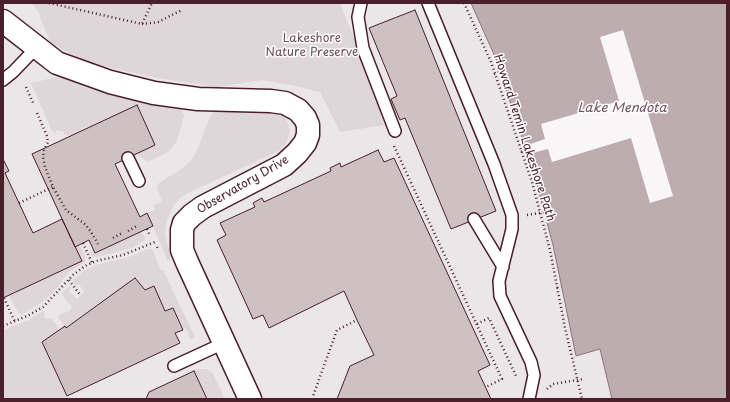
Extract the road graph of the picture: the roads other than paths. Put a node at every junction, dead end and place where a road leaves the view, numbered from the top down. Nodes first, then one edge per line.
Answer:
1 (361, 3) edge
2 (428, 3) edge
3 (3, 21) edge
4 (37, 47) junction
5 (3, 80) edge
6 (395, 131) dead end
7 (128, 158) dead end
8 (139, 182) dead end
9 (474, 219) dead end
10 (503, 267) junction
11 (224, 343) junction
12 (174, 366) dead end
13 (250, 399) edge
14 (529, 399) edge

1 - 6 lane
2 - 10 lane
3 - 4 street, Observatory Drive
4 - 5 lane
4 - 11 street, Observatory Drive
7 - 8 lane
9 - 10 lane
10 - 14 lane
11 - 12 lane
11 - 13 street, Observatory Drive

